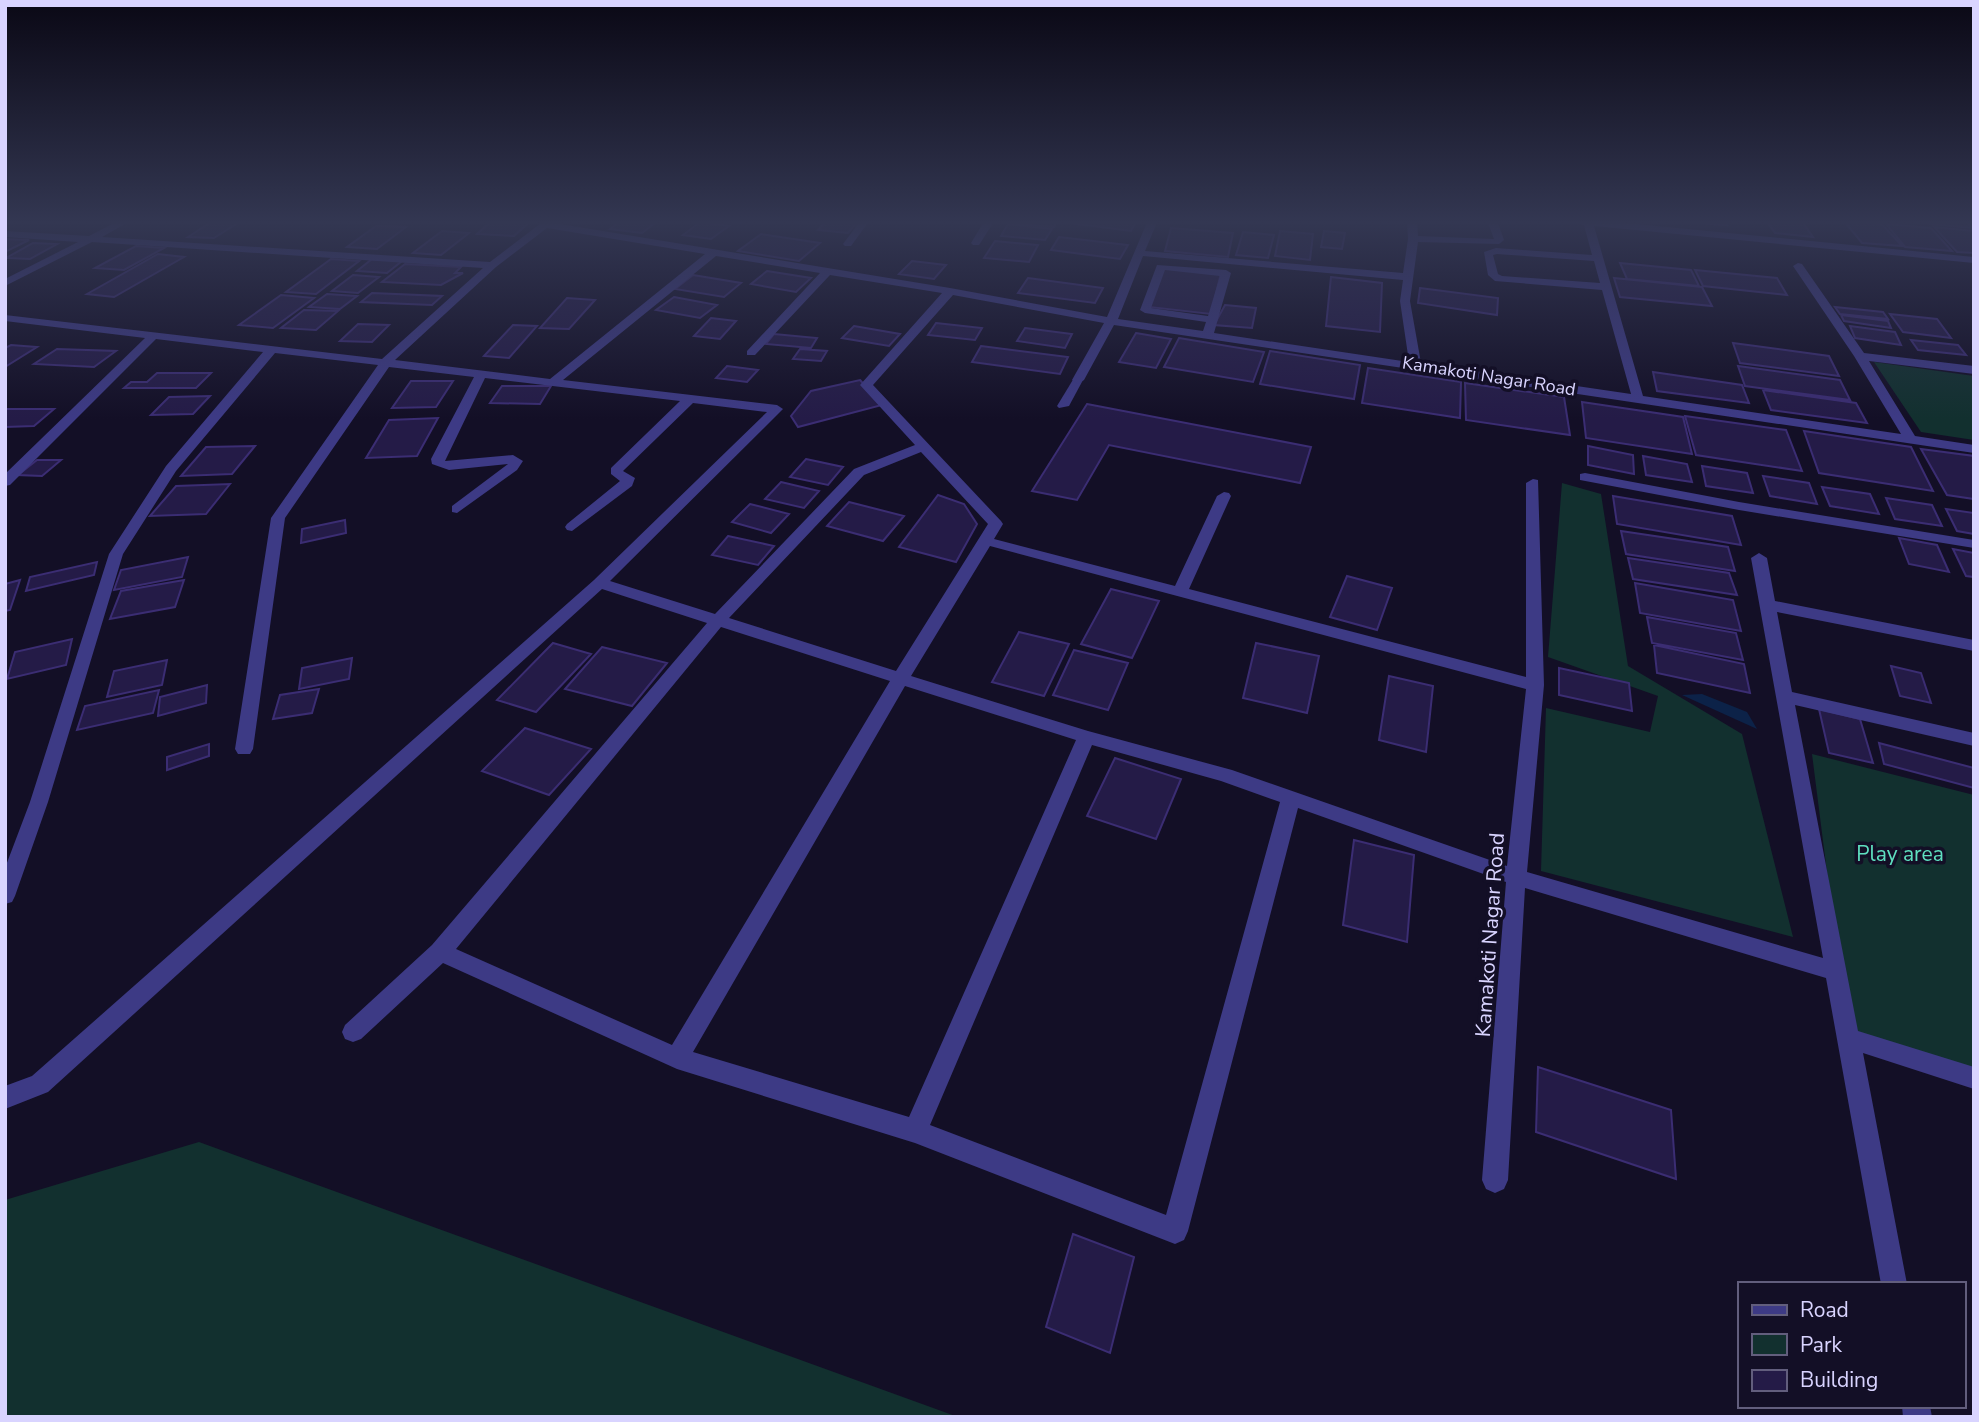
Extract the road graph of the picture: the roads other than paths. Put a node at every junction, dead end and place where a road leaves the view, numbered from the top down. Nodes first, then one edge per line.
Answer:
1 (469, 286) edge
2 (671, 286) edge
3 (815, 286) edge
4 (920, 286) edge
5 (1125, 286) edge
6 (1152, 286) edge
7 (1221, 286) edge
8 (1407, 286) edge
9 (1597, 286) edge
10 (1812, 286) edge
11 (1606, 287) joint
12 (950, 291) junction
13 (1123, 292) junction
14 (1149, 295) junction
15 (5, 318) edge
16 (1212, 320) junction
17 (1111, 321) junction
18 (154, 335) junction
19 (1208, 335) junction
20 (272, 349) junction
21 (751, 354) dead end
22 (1860, 356) junction
23 (386, 362) junction
24 (1415, 365) junction
25 (1974, 370) edge
26 (482, 373) junction
27 (1077, 380) joint
28 (553, 382) junction
29 (691, 398) junction
30 (1638, 399) junction
31 (1063, 406) dead end
32 (1911, 440) junction
33 (923, 446) junction
34 (1974, 449) edge
35 (1585, 477) dead end
36 (5, 482) edge
37 (1533, 483) dead end
38 (1224, 496) dead end
39 (457, 509) dead end
40 (572, 527) dead end
41 (986, 541) junction
42 (1974, 544) edge
43 (1759, 558) dead end
44 (599, 583) junction
45 (1180, 592) junction
46 (1768, 605) junction
47 (719, 619) junction
48 (1974, 646) edge
49 (900, 679) junction
50 (1535, 685) junction
51 (1784, 696) junction
52 (1086, 737) junction
53 (1974, 740) edge
54 (244, 748) dead end
55 (1291, 798) junction
56 (1516, 877) junction
57 (7, 885) edge
58 (440, 951) junction
59 (1836, 971) junction
60 (353, 1032) dead end
61 (1848, 1038) junction
62 (677, 1058) junction
63 (1974, 1077) edge
64 (5, 1098) edge
65 (915, 1131) junction
66 (1495, 1180) dead end
67 (1894, 1282) edge

1 - 23 street
2 - 28 street
3 - 21 street
4 - 12 street, Kamakoti Nagar Road
5 - 13 street
6 - 14 street
7 - 16 street
8 - 24 street
9 - 11 street
10 - 22 street
11 - 30 street
12 - 17 street, Kamakoti Nagar Road
12 - 33 street
13 - 14 street
13 - 17 street
14 - 16 street
15 - 18 street
16 - 19 street
17 - 19 street, Kamakoti Nagar Road
17 - 27 street
18 - 20 street
18 - 36 street
19 - 24 street, Kamakoti Nagar Road
20 - 23 street
20 - 57 street
22 - 25 street
22 - 32 street
23 - 26 street
23 - 54 street
24 - 30 street, Kamakoti Nagar Road
26 - 28 street
26 - 39 street
27 - 31 lane
28 - 29 street
29 - 40 street
29 - 44 street
30 - 32 street, Kamakoti Nagar Road
32 - 34 street, Kamakoti Nagar Road
33 - 41 street
33 - 47 street
35 - 42 street
37 - 50 street, Kamakoti Nagar Road
38 - 45 street
41 - 45 street
41 - 49 street
43 - 46 street
44 - 47 street
44 - 64 street
45 - 50 street
46 - 48 street
46 - 51 street
47 - 49 street
47 - 58 street
49 - 52 street
49 - 62 street
50 - 56 street, Kamakoti Nagar Road
51 - 53 street
51 - 59 street
52 - 55 street
52 - 65 street
55 - 56 street
55 - 65 street
56 - 59 street
56 - 66 street, Kamakoti Nagar Road
58 - 60 street
58 - 62 street
59 - 61 street
61 - 63 street
61 - 67 street
62 - 65 street

